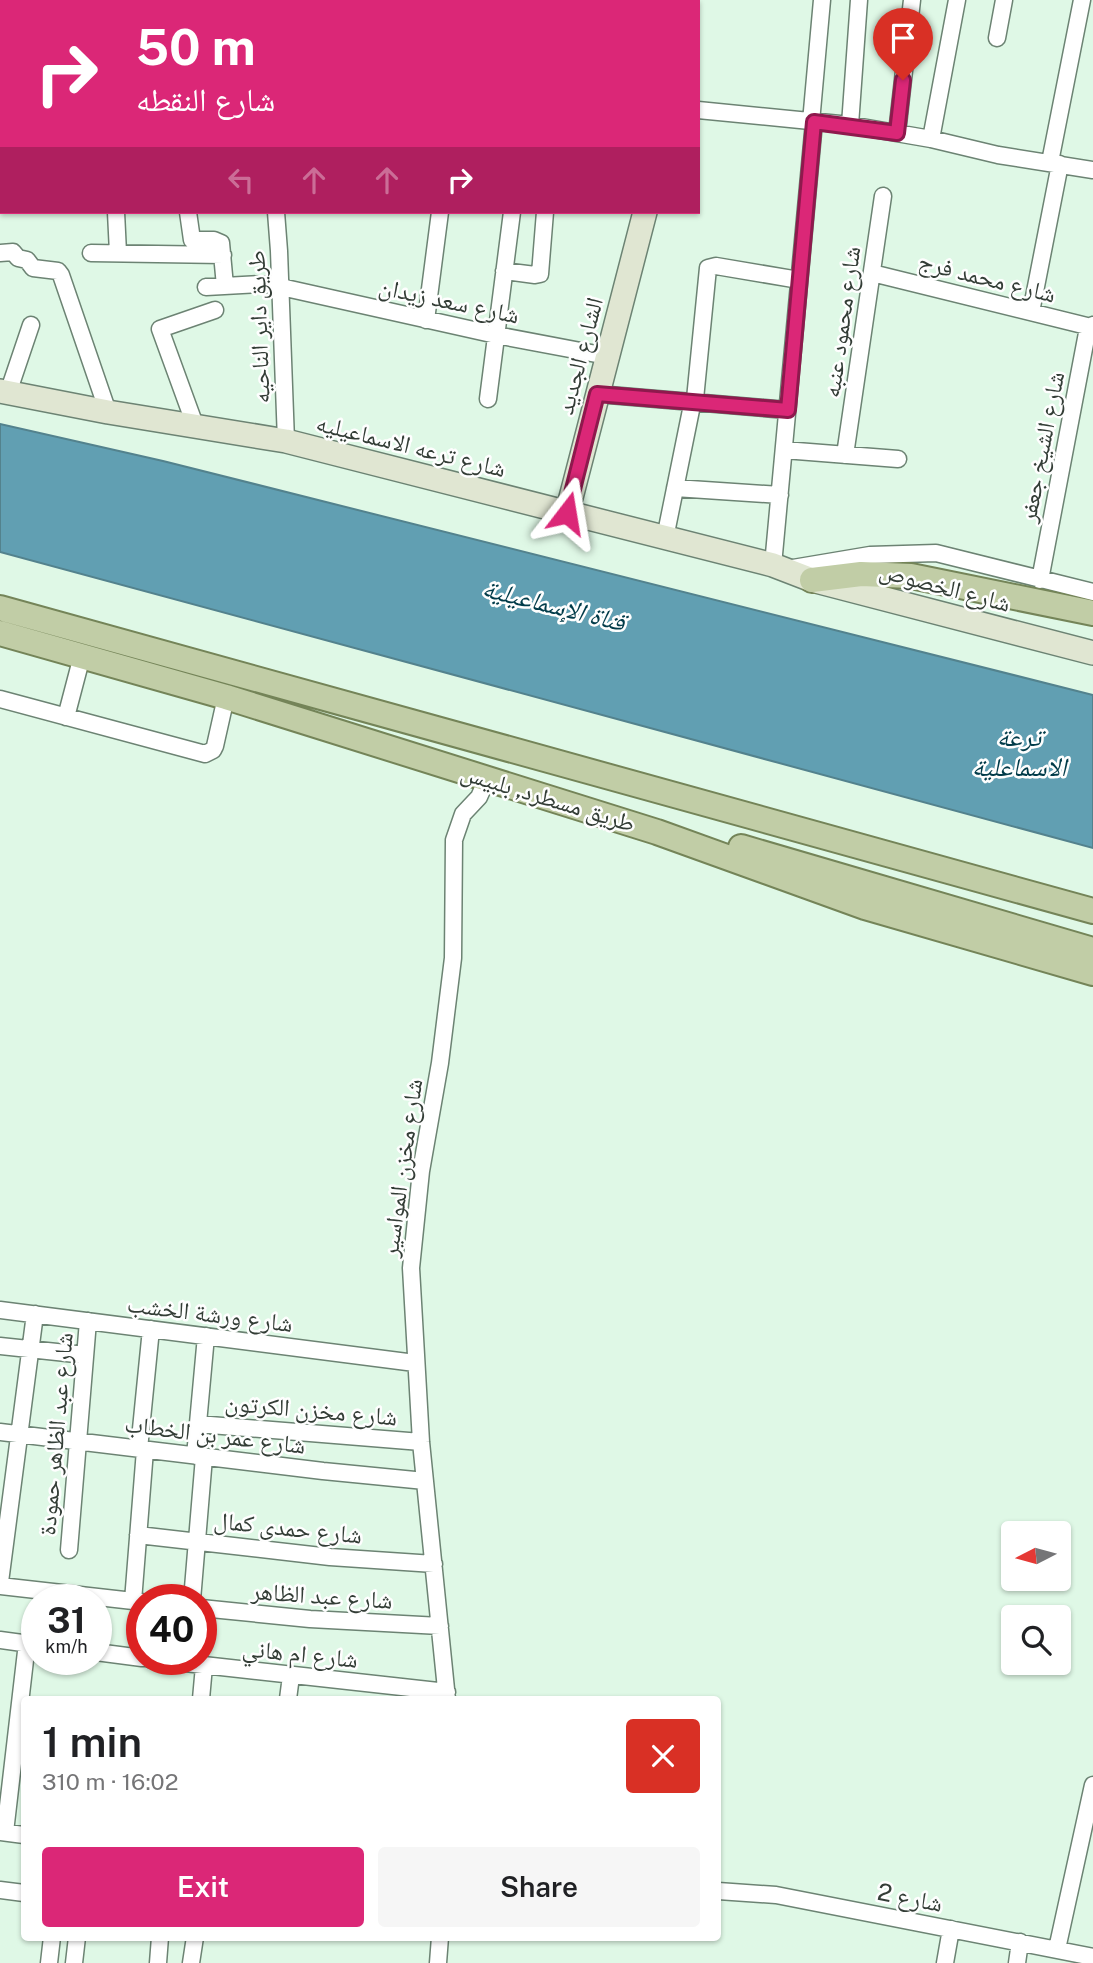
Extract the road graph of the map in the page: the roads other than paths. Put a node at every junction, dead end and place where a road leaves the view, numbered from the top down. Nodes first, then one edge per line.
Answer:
1 (822, 0) edge
2 (859, 0) edge
3 (912, 0) edge
4 (957, 0) edge
5 (1004, 0) edge
6 (1082, 0) edge
7 (997, 38) dead end
8 (700, 110) edge
9 (813, 122) junction
10 (850, 125) junction
11 (897, 133) junction
12 (931, 139) junction
13 (1055, 163) junction
14 (1093, 170) edge
15 (883, 196) dead end
16 (116, 214) edge
17 (188, 214) edge
18 (276, 214) edge
19 (440, 214) edge
20 (512, 214) edge
21 (545, 214) edge
22 (644, 214) edge
23 (0, 253) edge
24 (92, 253) dead end
25 (118, 253) junction
26 (223, 255) junction
27 (505, 271) junction
28 (872, 273) junction
29 (799, 280) junction
30 (281, 285) junction
31 (225, 286) junction
32 (206, 287) dead end
33 (215, 310) dead end
34 (1031, 312) junction
35 (426, 320) junction
36 (31, 326) dead end
37 (1092, 326) edge
38 (496, 335) junction
39 (607, 356) junction
40 (4, 392) edge
41 (597, 394) junction
42 (488, 399) dead end
43 (695, 402) junction
44 (788, 410) junction
45 (108, 412) junction
46 (195, 425) junction
47 (286, 441) junction
48 (784, 450) junction
49 (845, 455) junction
50 (898, 459) dead end
51 (675, 488) junction
52 (780, 495) junction
53 (567, 513) junction
54 (665, 538) junction
55 (778, 568) junction
56 (812, 580) junction
57 (1040, 580) junction
58 (1091, 606) edge
59 (0, 608) edge
60 (0, 634) edge
61 (1093, 653) edge
62 (82, 656) junction
63 (226, 697) junction
64 (0, 699) edge
65 (66, 717) junction
66 (487, 779) junction
67 (657, 832) junction
68 (1093, 911) edge
69 (1093, 950) edge
70 (1093, 973) edge
71 (0, 1310) edge
72 (35, 1314) junction
73 (88, 1321) junction
74 (151, 1329) junction
75 (206, 1336) junction
76 (0, 1346) edge
77 (30, 1349) junction
78 (85, 1356) junction
79 (415, 1363) junction
80 (198, 1424) junction
81 (0, 1432) edge
82 (19, 1435) junction
83 (78, 1442) junction
84 (421, 1442) junction
85 (142, 1450) junction
86 (200, 1457) junction
87 (425, 1481) junction
88 (138, 1535) junction
89 (197, 1542) junction
90 (2, 1548) edge
91 (69, 1550) dead end
92 (433, 1564) junction
93 (0, 1584) edge
94 (137, 1584) edge
95 (193, 1584) edge
96 (126, 1601) edge
97 (217, 1610) edge
98 (440, 1626) junction
99 (0, 1640) edge
100 (21, 1643) edge
101 (217, 1667) edge
102 (27, 1675) edge
103 (203, 1675) edge
104 (291, 1676) junction
105 (24, 1696) edge
106 (201, 1696) edge
107 (288, 1696) edge
108 (447, 1696) edge
109 (21, 1713) edge
110 (1093, 1786) edge
111 (2, 1832) edge
112 (21, 1835) edge
113 (0, 1890) edge
114 (721, 1891) edge
115 (21, 1893) edge
116 (951, 1929) junction
117 (52, 1941) edge
118 (77, 1941) edge
119 (160, 1941) edge
120 (194, 1941) edge
121 (440, 1941) edge
122 (1020, 1942) junction
123 (1057, 1950) junction
124 (1093, 1957) edge
125 (55, 1962) edge
126 (74, 1963) edge
127 (158, 1963) edge
128 (191, 1963) edge
129 (438, 1963) edge
130 (945, 1963) edge
131 (1017, 1963) edge

1 - 9 street
2 - 10 street
3 - 11 street
4 - 12 street
5 - 7 street
6 - 13 street
8 - 9 street
9 - 10 street
9 - 29 street
10 - 11 street
11 - 12 street
12 - 13 street
13 - 14 street
13 - 34 street
15 - 28 street, شارع محمود عنبه
16 - 25 street
17 - 26 street
18 - 30 street, طريق داير الناحيه
19 - 35 street
20 - 27 street
21 - 27 street
22 - 39 main road, الشارع الجديد
23 - 45 street
24 - 25 street
25 - 26 street
26 - 31 street
27 - 38 street
28 - 34 street, شارع محمد فرج
28 - 49 street, شارع محمود عنبه
29 - 43 street
29 - 44 street
30 - 31 street, شارع سعد زيدان
30 - 35 street, شارع سعد زيدان
30 - 47 street, طريق داير الناحيه
31 - 32 street, شارع سعد زيدان
33 - 46 street
34 - 37 street, شارع محمد فرج
35 - 38 street, شارع سعد زيدان
36 - 40 street
37 - 57 street, شارع الشيخ جعفر
38 - 39 street, شارع سعد زيدان
38 - 42 street
39 - 41 main road, الشارع الجديد
40 - 45 main road, شارع ترعه الاسماعيليه
41 - 43 street
41 - 53 main road, الشارع الجديد
43 - 44 street
43 - 51 street
44 - 48 street
45 - 46 main road, شارع ترعه الاسماعيليه
46 - 47 main road, شارع ترعه الاسماعيليه
47 - 53 main road, شارع ترعه الاسماعيليه
48 - 49 street
48 - 52 street
49 - 50 street
51 - 52 street
51 - 54 street
52 - 55 street
53 - 54 main road, شارع ترعه الاسماعيليه
54 - 55 main road, شارع ترعه الاسماعيليه
55 - 56 main road, شارع الخصوص
55 - 57 street, شارع ترعه الاسماعيليه
56 - 58 main road
56 - 61 main road, شارع الخصوص
57 - 58 street, شارع ترعه الاسماعيليه
59 - 68 main road, طريق مسطرد, بلبيس
60 - 62 main road, طريق مسطرد, بلبيس
62 - 63 main road, طريق مسطرد, بلبيس
62 - 65 street
63 - 65 street
63 - 66 main road, طريق مسطرد, بلبيس
64 - 65 street
66 - 67 main road, طريق مسطرد, بلبيس
66 - 79 street, شارع مخزن المواسير
67 - 69 main road
67 - 70 main road, طريق مسطرد, بلبيس
71 - 72 street, شارع ورشة الخشب
72 - 73 street, شارع ورشة الخشب
72 - 77 street
73 - 74 street, شارع ورشة الخشب
73 - 78 street, شارع عبد الظاهر حمودة
74 - 75 street, شارع ورشة الخشب
74 - 85 street
75 - 79 street, شارع ورشة الخشب
75 - 80 street
76 - 77 street
77 - 78 street
77 - 82 street
78 - 83 street, شارع عبد الظاهر حمودة
79 - 84 street, شارع مخزن المواسير
80 - 84 street, شارع مخزن الكرتون
80 - 86 street
81 - 82 street, شارع عمر بن الخطاب
82 - 83 street, شارع عمر بن الخطاب
82 - 90 street
83 - 85 street, شارع عمر بن الخطاب
83 - 91 street, شارع عبد الظاهر حمودة
84 - 87 street, شارع مخزن المواسير
85 - 86 street, شارع عمر بن الخطاب
85 - 88 street
86 - 87 street, شارع عمر بن الخطاب
86 - 89 street
87 - 92 street, شارع مخزن المواسير
88 - 89 street, شارع حمدى كمال
88 - 94 street
89 - 92 street, شارع حمدى كمال
89 - 95 street
90 - 93 street
92 - 98 street, شارع مخزن المواسير
93 - 96 street
97 - 98 street, شارع عبد الظاهر
98 - 108 street, شارع مخزن المواسير
99 - 100 street
101 - 104 street, شارع ام هاني
102 - 105 street
103 - 106 street
104 - 107 street
104 - 108 street, شارع ام هاني
109 - 111 street
110 - 123 street
111 - 112 street
113 - 115 street
114 - 116 street, شارع 2
116 - 122 street, شارع 2
116 - 130 street
117 - 125 street
118 - 126 street
119 - 127 street
120 - 128 street
121 - 129 street
122 - 123 street, شارع 2
122 - 131 street
123 - 124 street, شارع 2

